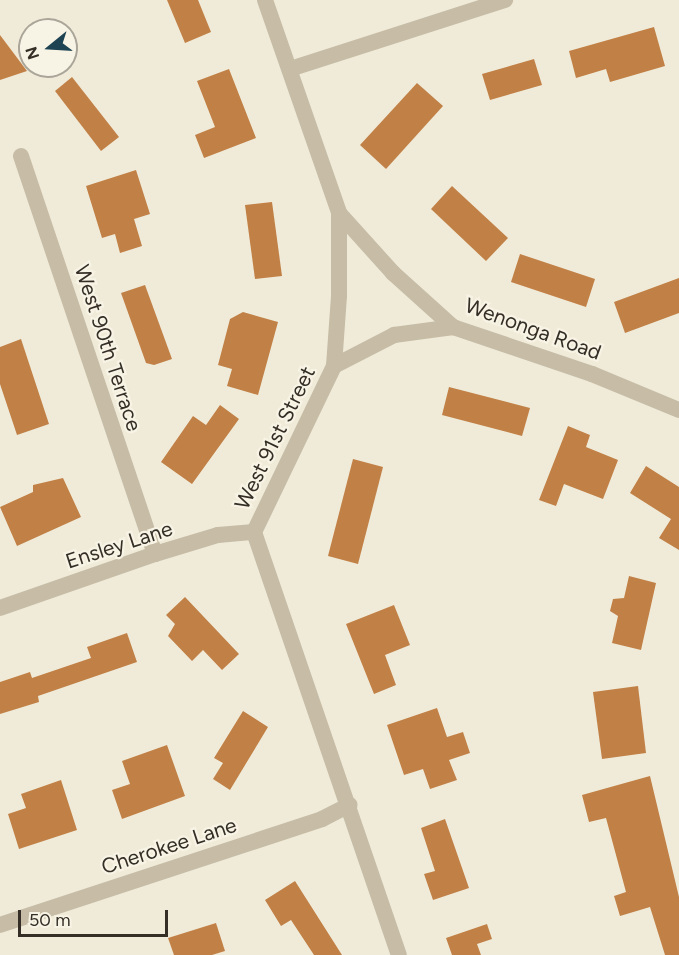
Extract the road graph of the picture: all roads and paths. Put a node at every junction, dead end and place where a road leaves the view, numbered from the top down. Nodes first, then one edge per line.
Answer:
1 (265, 0) edge
2 (505, 0) edge
3 (290, 69) junction
4 (21, 156) dead end
5 (339, 213) junction
6 (453, 327) junction
7 (334, 366) junction
8 (679, 410) edge
9 (254, 532) junction
10 (155, 554) junction
11 (0, 608) edge
12 (350, 805) junction
13 (0, 925) edge
14 (399, 955) edge

1 - 3 street, West 91st Street
2 - 3 street
3 - 5 street, West 91st Street
4 - 10 street, West 90th Terrace
5 - 6 street, Wenonga Road
5 - 7 street, West 91st Street
6 - 7 street
6 - 8 street, Wenonga Road
7 - 9 street, West 91st Street
9 - 10 street, Ensley Lane
9 - 12 street, West 91st Street
10 - 11 street, Ensley Lane
12 - 13 street, Cherokee Lane
12 - 14 street, West 91st Street

